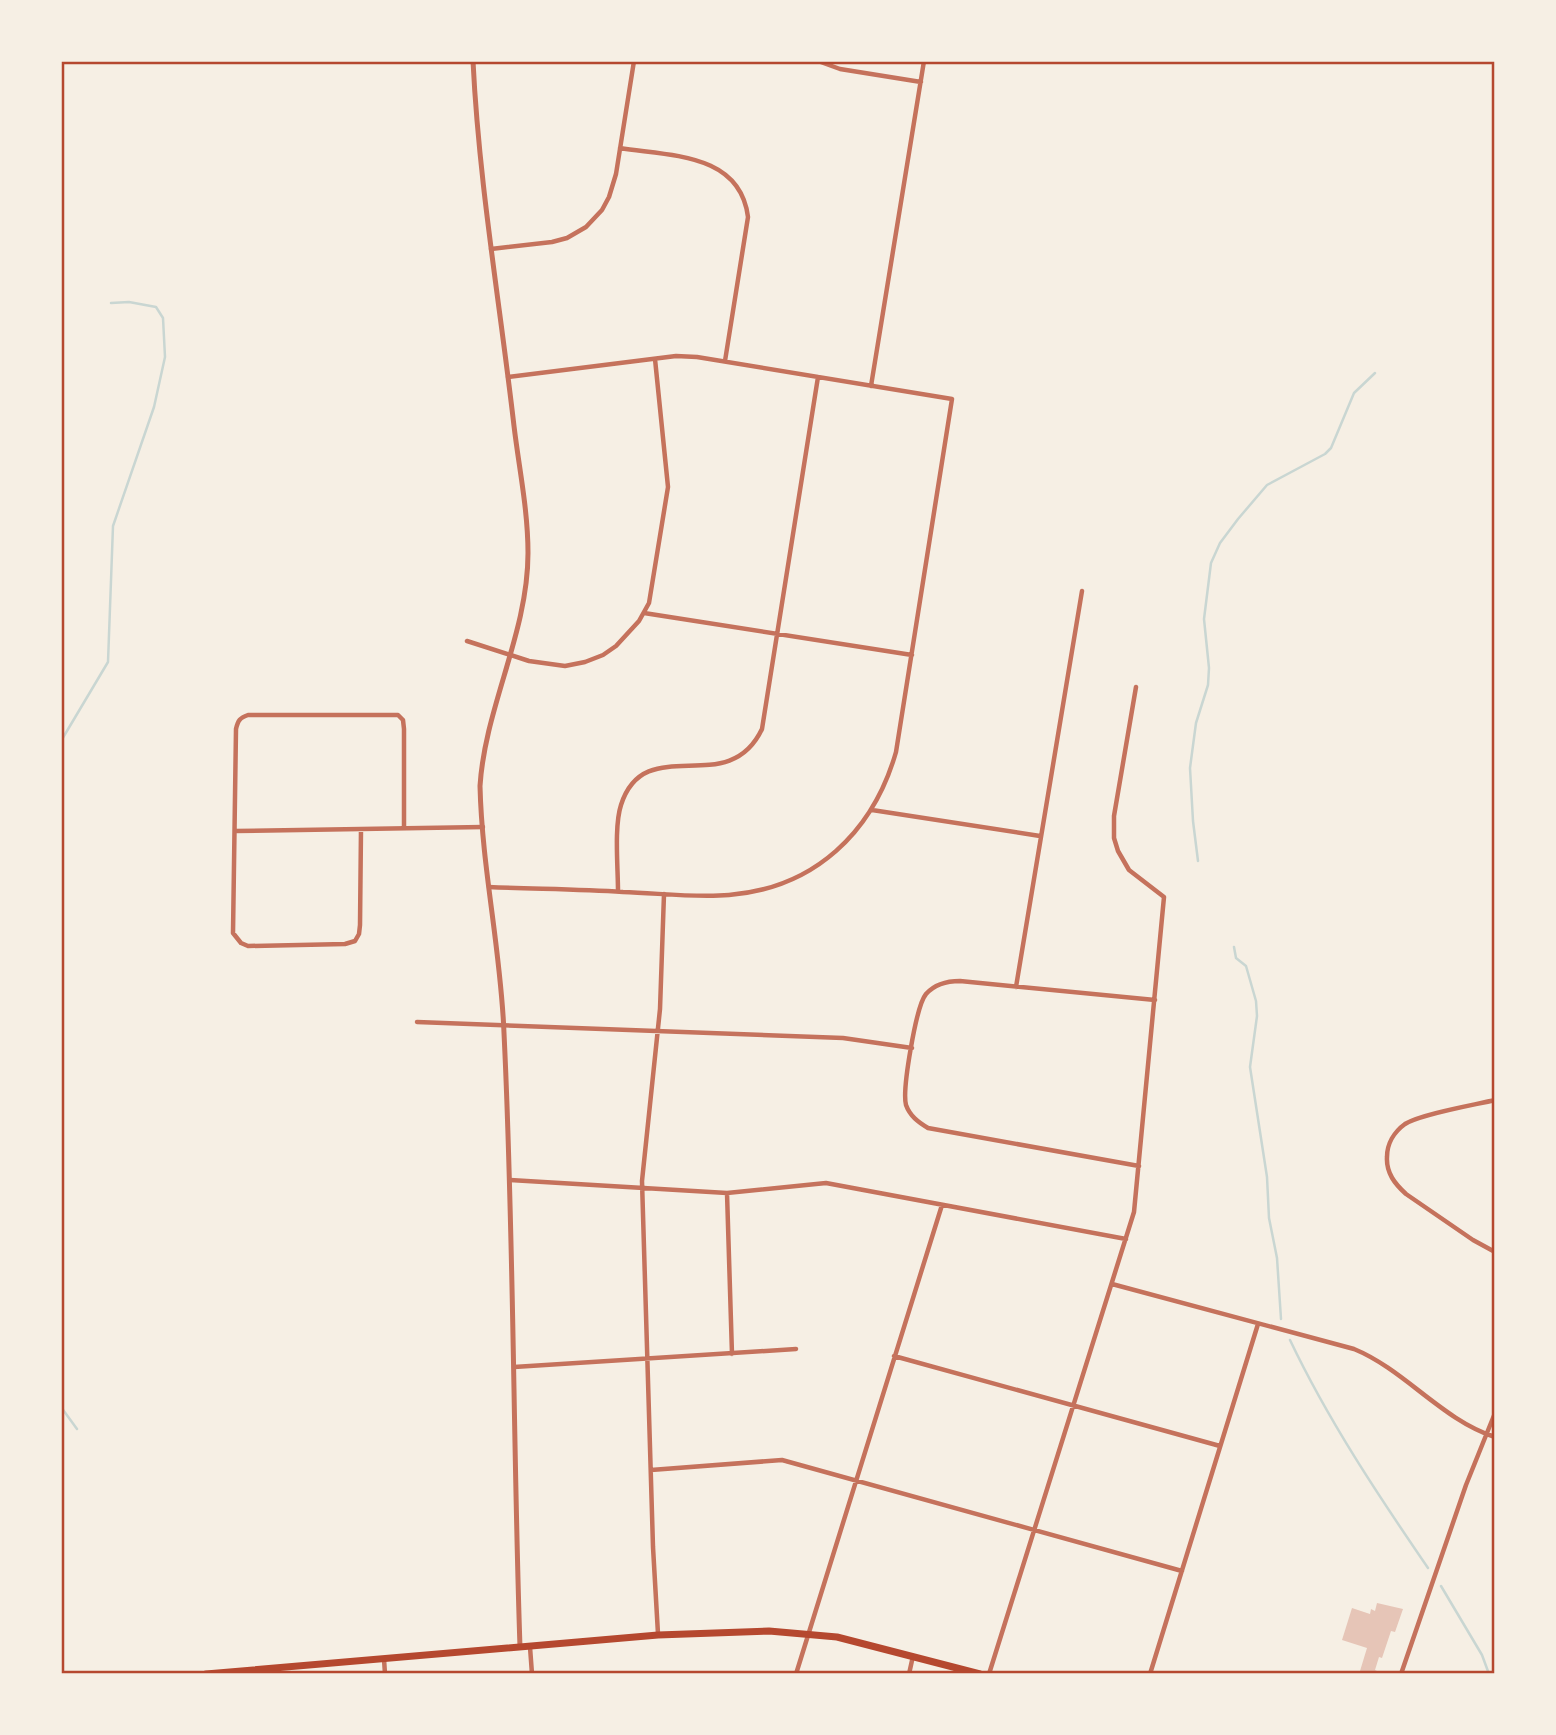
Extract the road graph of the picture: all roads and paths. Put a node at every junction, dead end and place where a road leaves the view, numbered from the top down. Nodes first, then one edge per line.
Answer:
1 (473, 61) edge
2 (634, 61) edge
3 (818, 61) edge
4 (924, 61) edge
5 (921, 82) junction
6 (620, 148) junction
7 (491, 249) junction
8 (655, 359) junction
9 (724, 361) junction
10 (508, 377) junction
11 (818, 377) junction
12 (871, 386) junction
13 (1082, 591) dead end
14 (644, 612) junction
15 (778, 633) junction
16 (467, 641) dead end
17 (509, 653) junction
18 (912, 655) junction
19 (1136, 687) dead end
20 (872, 810) junction
21 (483, 827) junction
22 (404, 828) junction
23 (360, 829) junction
24 (235, 831) junction
25 (1040, 836) junction
26 (489, 887) junction
27 (618, 891) junction
28 (664, 894) junction
29 (1016, 987) junction
30 (1155, 1000) junction
31 (417, 1022) dead end
32 (504, 1025) junction
33 (658, 1031) junction
34 (912, 1048) junction
35 (1495, 1100) edge
36 (1139, 1166) junction
37 (510, 1180) junction
38 (642, 1189) junction
39 (727, 1193) junction
40 (942, 1205) junction
41 (1126, 1239) junction
42 (1495, 1252) edge
43 (1112, 1284) junction
44 (1258, 1324) junction
45 (796, 1349) dead end
46 (732, 1354) junction
47 (894, 1356) junction
48 (648, 1359) junction
49 (514, 1367) junction
50 (1073, 1407) junction
51 (1495, 1413) edge
52 (1487, 1435) junction
53 (1495, 1437) edge
54 (1220, 1446) junction
55 (651, 1471) junction
56 (855, 1482) junction
57 (1033, 1531) junction
58 (1182, 1571) junction
59 (809, 1634) junction
60 (658, 1635) junction
61 (530, 1646) junction
62 (520, 1647) junction
63 (913, 1656) junction
64 (384, 1659) junction
65 (206, 1674) edge
66 (385, 1674) edge
67 (532, 1674) edge
68 (796, 1674) edge
69 (909, 1674) edge
70 (979, 1674) edge
71 (989, 1674) edge
72 (1150, 1674) edge
73 (1401, 1674) edge

1 - 7 street
2 - 6 street
3 - 5 street
4 - 5 street
5 - 12 street
6 - 7 street
6 - 9 street
7 - 10 street
8 - 9 street
8 - 10 street
8 - 14 street
9 - 11 street
10 - 17 street
11 - 12 street
11 - 15 street
12 - 18 street
13 - 25 street
14 - 15 street
14 - 17 street
15 - 18 street
15 - 27 street
16 - 17 street
17 - 21 street
18 - 20 street
19 - 30 street
20 - 25 street
20 - 28 street
21 - 22 street
21 - 26 street
22 - 23 street
22 - 24 street
23 - 24 street
23 - 24 street
25 - 29 street
26 - 27 street
26 - 32 street
27 - 28 street
28 - 33 street
29 - 30 street
29 - 34 street
30 - 36 street
31 - 32 street
32 - 33 street
32 - 37 street
33 - 34 street
33 - 38 street
34 - 36 street
35 - 42 street
36 - 41 street
37 - 38 street
37 - 49 street
38 - 39 street
38 - 48 street
39 - 40 street
39 - 46 street
40 - 41 street
40 - 47 street
41 - 43 street
43 - 44 street
43 - 50 street
44 - 52 street
44 - 54 street
45 - 46 street
46 - 48 street
47 - 50 street
47 - 56 street
48 - 49 street
48 - 55 street
49 - 62 street
50 - 54 street
50 - 57 street
51 - 52 street
52 - 53 street
52 - 73 street
54 - 58 street
55 - 56 street
55 - 60 street
56 - 57 street
56 - 59 street
57 - 58 street
57 - 71 street
58 - 72 street
59 - 60 main road
59 - 63 main road
59 - 68 street
60 - 61 main road
61 - 62 main road
61 - 67 street
62 - 64 main road
63 - 69 street
63 - 70 main road
64 - 65 main road
64 - 66 street

